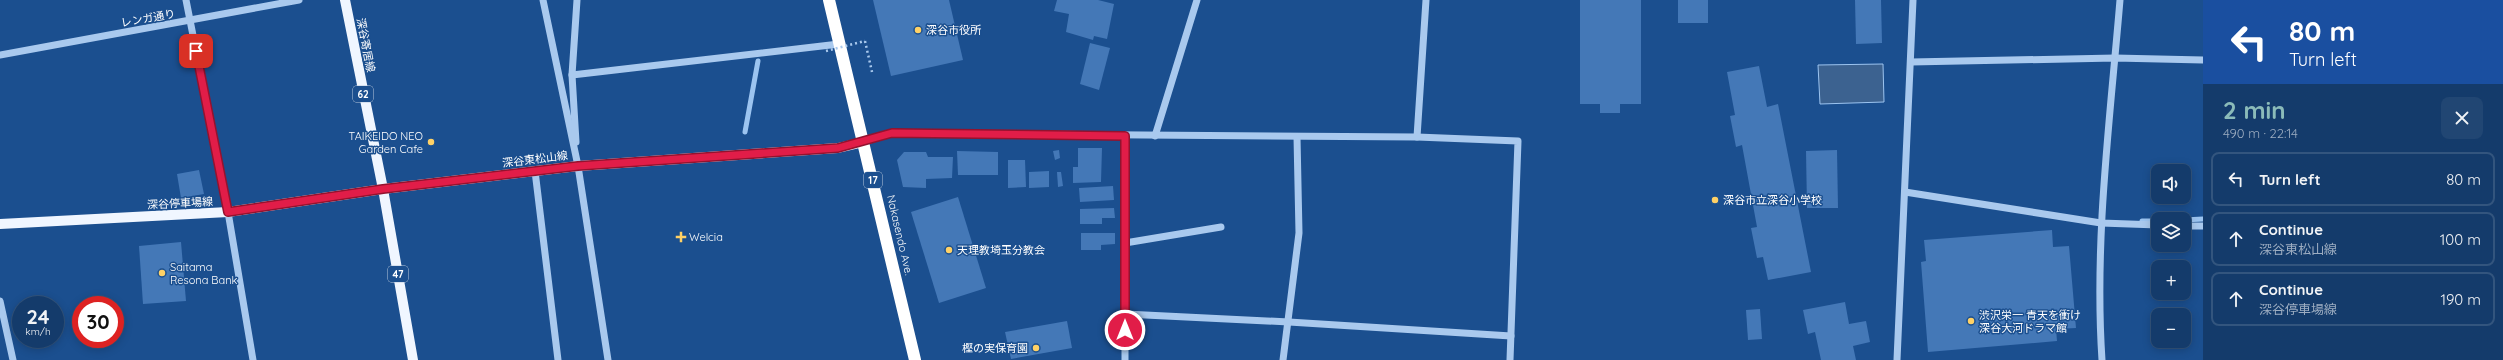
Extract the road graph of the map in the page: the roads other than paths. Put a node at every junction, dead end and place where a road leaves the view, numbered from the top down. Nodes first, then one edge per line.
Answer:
1 (186, 0) edge
2 (299, 0) edge
3 (345, 0) edge
4 (543, 0) edge
5 (577, 0) edge
6 (829, 0) edge
7 (1197, 0) edge
8 (1426, 0) edge
9 (1913, 0) edge
10 (2120, 0) edge
11 (190, 21) junction
12 (839, 44) junction
13 (0, 55) edge
14 (2115, 58) junction
15 (2203, 60) edge
16 (1911, 62) junction
17 (572, 75) junction
18 (1125, 136) junction
19 (1155, 136) junction
20 (1297, 137) junction
21 (1417, 137) junction
22 (864, 142) junction
23 (578, 166) junction
24 (535, 171) junction
25 (383, 189) junction
26 (1904, 192) junction
27 (228, 212) junction
28 (2101, 223) junction
29 (0, 224) edge
30 (2151, 225) edge
31 (2191, 226) edge
32 (2203, 226) edge
33 (1221, 227) dead end
34 (1125, 243) junction
35 (0, 301) edge
36 (1125, 314) junction
37 (1289, 322) junction
38 (1511, 336) junction
39 (13, 360) edge
40 (254, 360) edge
41 (413, 360) edge
42 (558, 360) edge
43 (608, 360) edge
44 (915, 360) edge
45 (1125, 360) edge
46 (1283, 360) edge
47 (1510, 360) edge
48 (1898, 360) edge
49 (2102, 360) edge

1 - 11 street
2 - 11 street, レンガ通り
3 - 25 main road, 深谷寄居線 / 62
4 - 23 street
5 - 17 street
6 - 12 highway, Nakasendo Ave. / 17
7 - 19 street
8 - 21 street
9 - 16 street
10 - 14 street
11 - 13 street, レンガ通り
11 - 27 street
12 - 17 street
12 - 22 highway, Nakasendo Ave. / 17
14 - 15 street
14 - 16 street
14 - 28 street
16 - 26 street
17 - 23 street
18 - 19 street
18 - 22 street
18 - 34 street
19 - 20 street
20 - 21 street
20 - 37 street
21 - 38 street
22 - 23 main road, 深谷東松山線
22 - 44 highway, Nakasendo Ave. / 17
23 - 24 main road, 深谷東松山線
23 - 43 street
24 - 25 main road, 深谷東松山線
24 - 42 street
25 - 27 main road, 深谷停車場線
25 - 41 main road, 47
26 - 28 street
26 - 48 street
27 - 29 main road, 深谷停車場線
27 - 40 street
28 - 30 street
28 - 49 street
31 - 32 street
33 - 34 street
34 - 36 street
35 - 39 street
36 - 37 street
36 - 45 street
37 - 38 street
37 - 46 street
38 - 47 street

